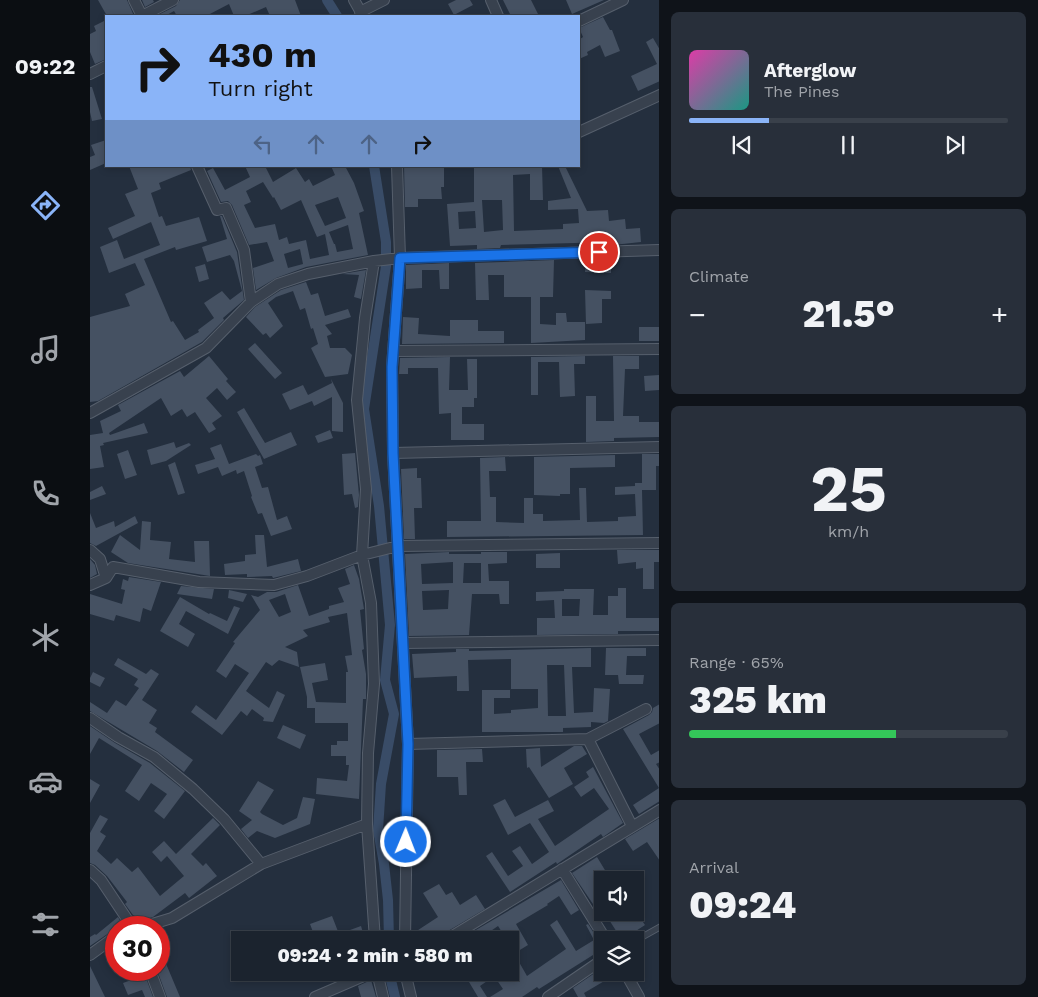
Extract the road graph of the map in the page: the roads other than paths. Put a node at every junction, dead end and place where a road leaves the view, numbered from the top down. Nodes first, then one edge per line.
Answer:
1 (134, 0) edge
2 (173, 0) edge
3 (354, 0) edge
4 (384, 0) edge
5 (491, 0) edge
6 (623, 0) edge
7 (362, 14) edge
8 (142, 15) edge
9 (144, 15) edge
10 (498, 15) edge
11 (580, 22) edge
12 (105, 66) edge
13 (90, 74) edge
14 (659, 95) edge
15 (580, 132) edge
16 (197, 167) edge
17 (397, 167) edge
18 (659, 250) edge
19 (397, 259) junction
20 (377, 260) junction
21 (251, 302) junction
22 (659, 349) edge
23 (394, 351) junction
24 (90, 413) edge
25 (659, 447) edge
26 (393, 453) junction
27 (659, 543) edge
28 (395, 547) junction
29 (90, 550) edge
30 (366, 554) junction
31 (106, 578) junction
32 (90, 585) edge
33 (659, 640) edge
34 (403, 643) junction
35 (646, 709) dead end
36 (90, 718) edge
37 (588, 739) junction
38 (408, 744) junction
39 (659, 810) edge
40 (367, 824) junction
41 (632, 826) junction
42 (261, 864) junction
43 (562, 869) junction
44 (90, 870) edge
45 (125, 916) edge
46 (170, 919) edge
47 (659, 927) edge
48 (374, 931) edge
49 (405, 931) edge
50 (461, 931) edge
51 (600, 931) edge
52 (644, 936) edge
53 (105, 944) edge
54 (90, 955) edge
55 (594, 965) edge
56 (154, 981) edge
57 (353, 981) edge
58 (379, 981) edge
59 (408, 981) edge
60 (630, 981) edge
61 (160, 997) edge
62 (315, 997) edge
63 (383, 997) edge
64 (411, 997) edge
65 (548, 997) edge
66 (639, 997) edge

1 - 8 street
2 - 9 street
3 - 7 street
4 - 7 street
5 - 10 street
6 - 11 street
12 - 13 street
14 - 15 street
16 - 21 street
17 - 19 street
18 - 19 street
19 - 20 street
19 - 23 street
20 - 21 street
20 - 30 street
21 - 24 street
22 - 23 street
23 - 26 street
25 - 26 street
26 - 28 street
27 - 28 street
28 - 30 street
28 - 34 street
29 - 31 street
30 - 31 street
30 - 40 street
31 - 32 street
33 - 34 street
34 - 38 street
35 - 37 street
36 - 42 street
37 - 38 street
37 - 41 street
38 - 49 street
39 - 41 street
40 - 42 street
40 - 48 street
41 - 43 street
42 - 46 street
43 - 50 street
43 - 51 street
44 - 45 street
47 - 52 lane
53 - 54 street
55 - 65 street
56 - 61 street
57 - 62 street
58 - 63 street
59 - 64 street
60 - 66 street

